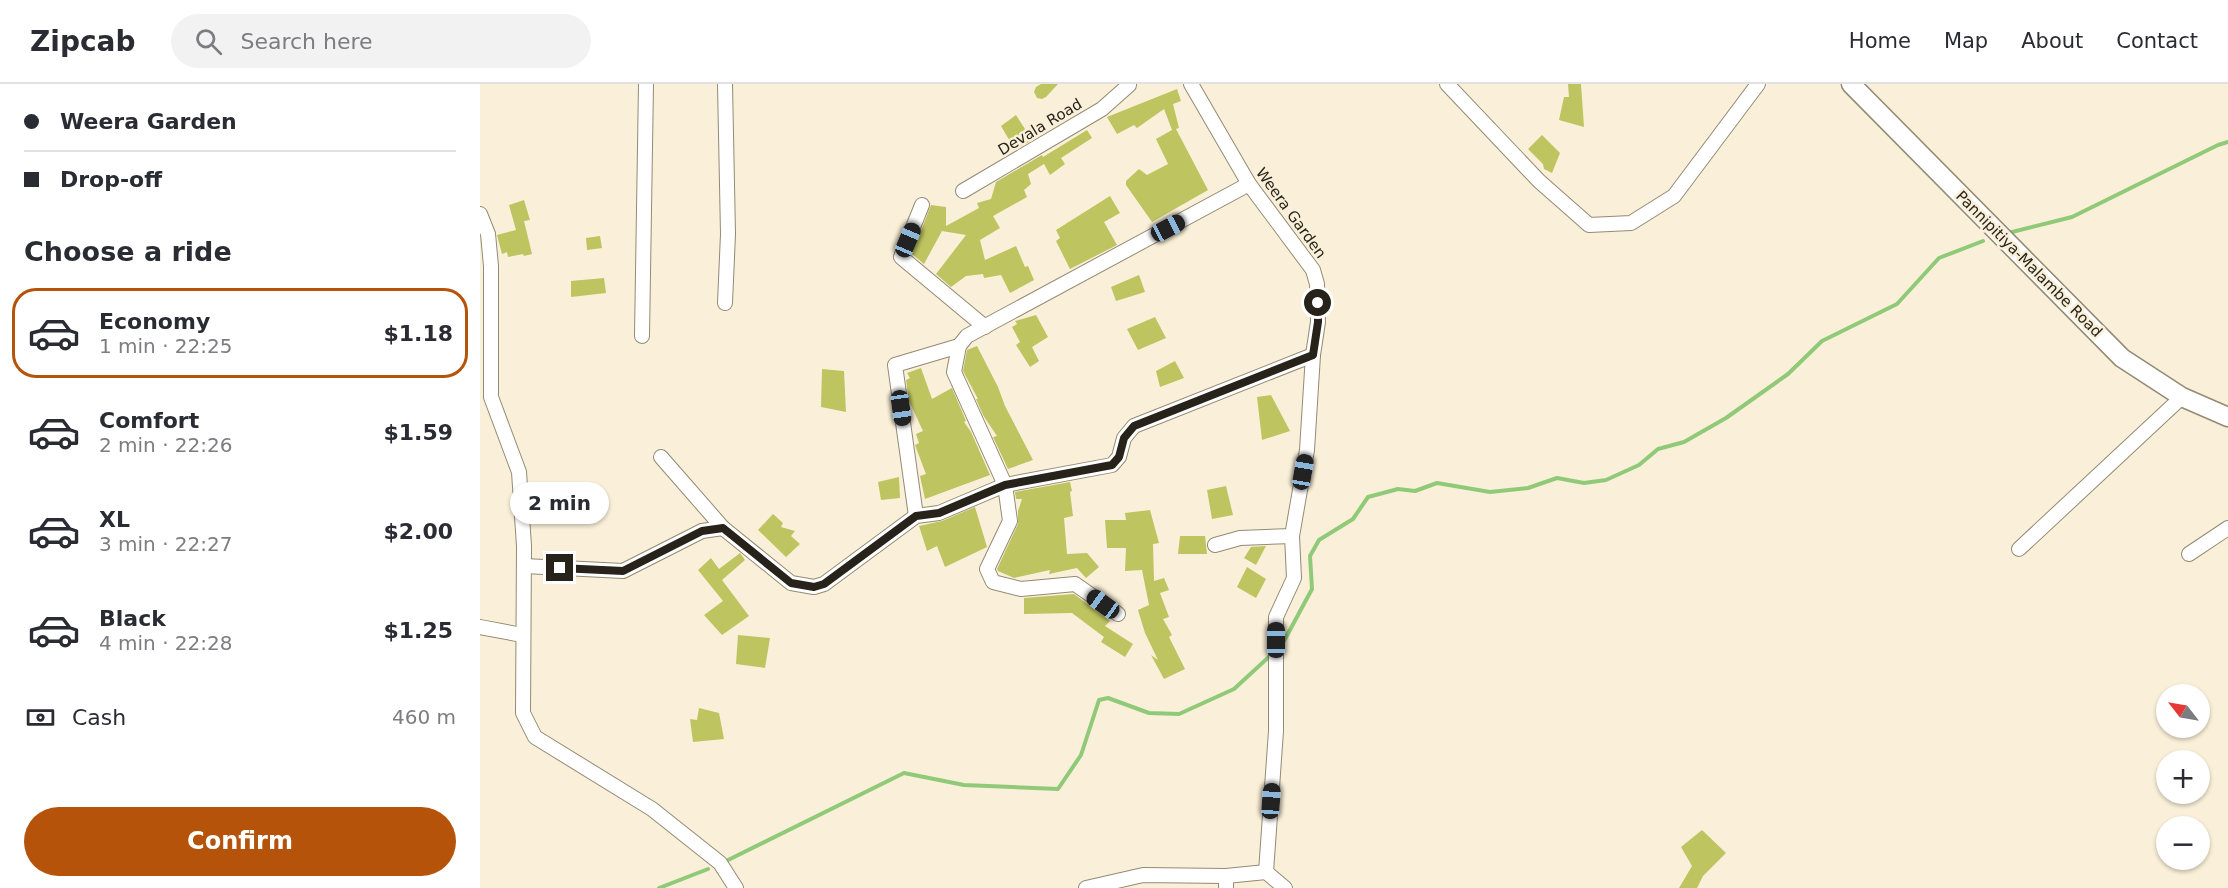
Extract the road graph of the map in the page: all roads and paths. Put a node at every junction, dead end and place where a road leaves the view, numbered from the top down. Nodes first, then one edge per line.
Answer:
1 (646, 84) edge
2 (725, 84) edge
3 (1128, 84) edge
4 (1191, 84) edge
5 (1447, 84) edge
6 (1758, 84) edge
7 (1851, 84) edge
8 (1249, 184) junction
9 (963, 191) dead end
10 (922, 205) dead end
11 (480, 214) edge
12 (725, 303) dead end
13 (985, 327) junction
14 (642, 336) dead end
15 (958, 346) junction
16 (1313, 355) junction
17 (2182, 397) junction
18 (2228, 417) edge
19 (661, 457) dead end
20 (1005, 485) junction
21 (916, 516) junction
22 (723, 528) junction
23 (2228, 528) edge
24 (1292, 536) junction
25 (1215, 545) dead end
26 (2019, 549) dead end
27 (2189, 554) dead end
28 (524, 566) junction
29 (1118, 614) dead end
30 (480, 627) edge
31 (522, 635) junction
32 (1266, 872) junction
33 (1226, 882) edge
34 (736, 888) edge
35 (1086, 888) edge
36 (1285, 888) edge

1 - 14 street
2 - 12 street
3 - 9 street, Devala Road
4 - 8 street, Weera Garden
5 - 6 street
7 - 17 street, Pannipitiya-Malambe Road
8 - 13 street
8 - 16 street, Weera Garden
10 - 13 street
11 - 28 street
13 - 15 street
15 - 20 street
15 - 21 street
16 - 20 street
16 - 24 street, Weera Garden
17 - 18 street, Pannipitiya-Malambe Road
17 - 26 street
19 - 22 street
20 - 21 street
20 - 29 street
21 - 22 street
22 - 28 street
23 - 27 street
24 - 25 street
24 - 32 street, Weera Garden
28 - 31 street
30 - 31 street
31 - 34 street
32 - 33 street
32 - 36 street
33 - 35 street

